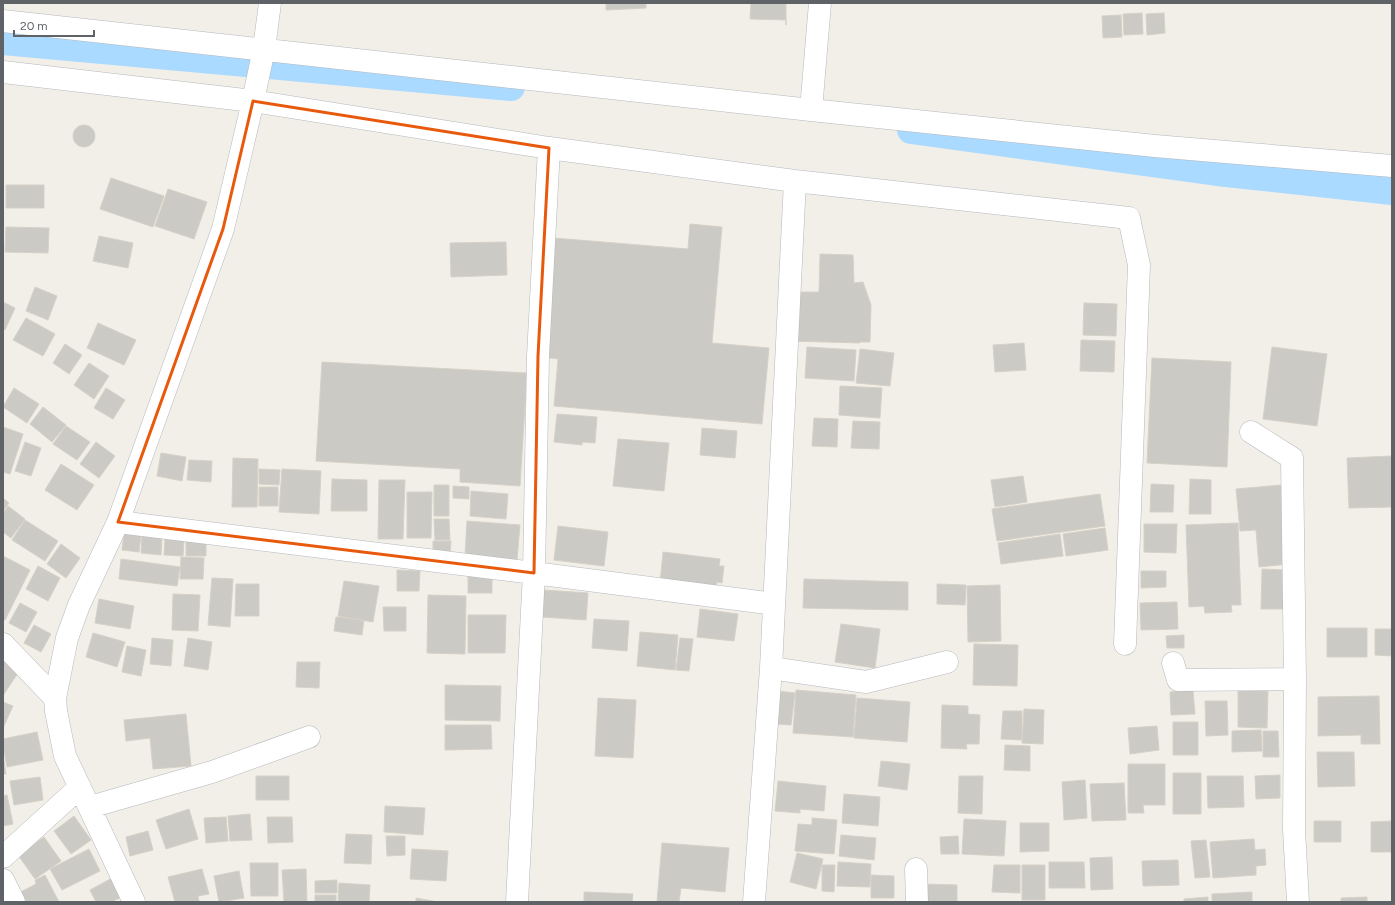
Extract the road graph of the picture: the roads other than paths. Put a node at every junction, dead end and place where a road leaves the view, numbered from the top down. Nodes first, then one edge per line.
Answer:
1 (270, 3) edge
2 (820, 3) edge
3 (3, 21) edge
4 (263, 55) junction
5 (3, 72) edge
6 (254, 98) junction
7 (811, 110) junction
8 (549, 148) junction
9 (1392, 166) edge
10 (795, 181) junction
11 (1251, 432) dead end
12 (118, 522) junction
13 (534, 573) junction
14 (774, 604) junction
15 (3, 644) edge
16 (1125, 644) dead end
17 (947, 662) dead end
18 (1173, 663) dead end
19 (771, 668) junction
20 (1295, 679) junction
21 (55, 698) junction
22 (309, 737) dead end
23 (80, 787) junction
24 (90, 808) junction
25 (3, 857) edge
26 (916, 869) dead end
27 (3, 880) edge
28 (14, 902) edge
29 (134, 902) edge
30 (517, 902) edge
31 (754, 902) edge
32 (916, 902) edge
33 (1298, 902) edge

1 - 4 street
2 - 7 street
3 - 4 street
4 - 6 street
4 - 7 street
5 - 6 street
6 - 8 street
6 - 12 street
7 - 9 street
8 - 10 street
8 - 13 street
10 - 14 street
10 - 16 street
11 - 20 street
12 - 13 street
12 - 21 street
13 - 14 street
13 - 30 street
14 - 19 street
15 - 21 street
17 - 19 street
18 - 20 street
19 - 31 street
20 - 33 street
21 - 23 street
22 - 24 street
23 - 24 street
23 - 25 street
24 - 29 street
26 - 32 street
27 - 28 street

